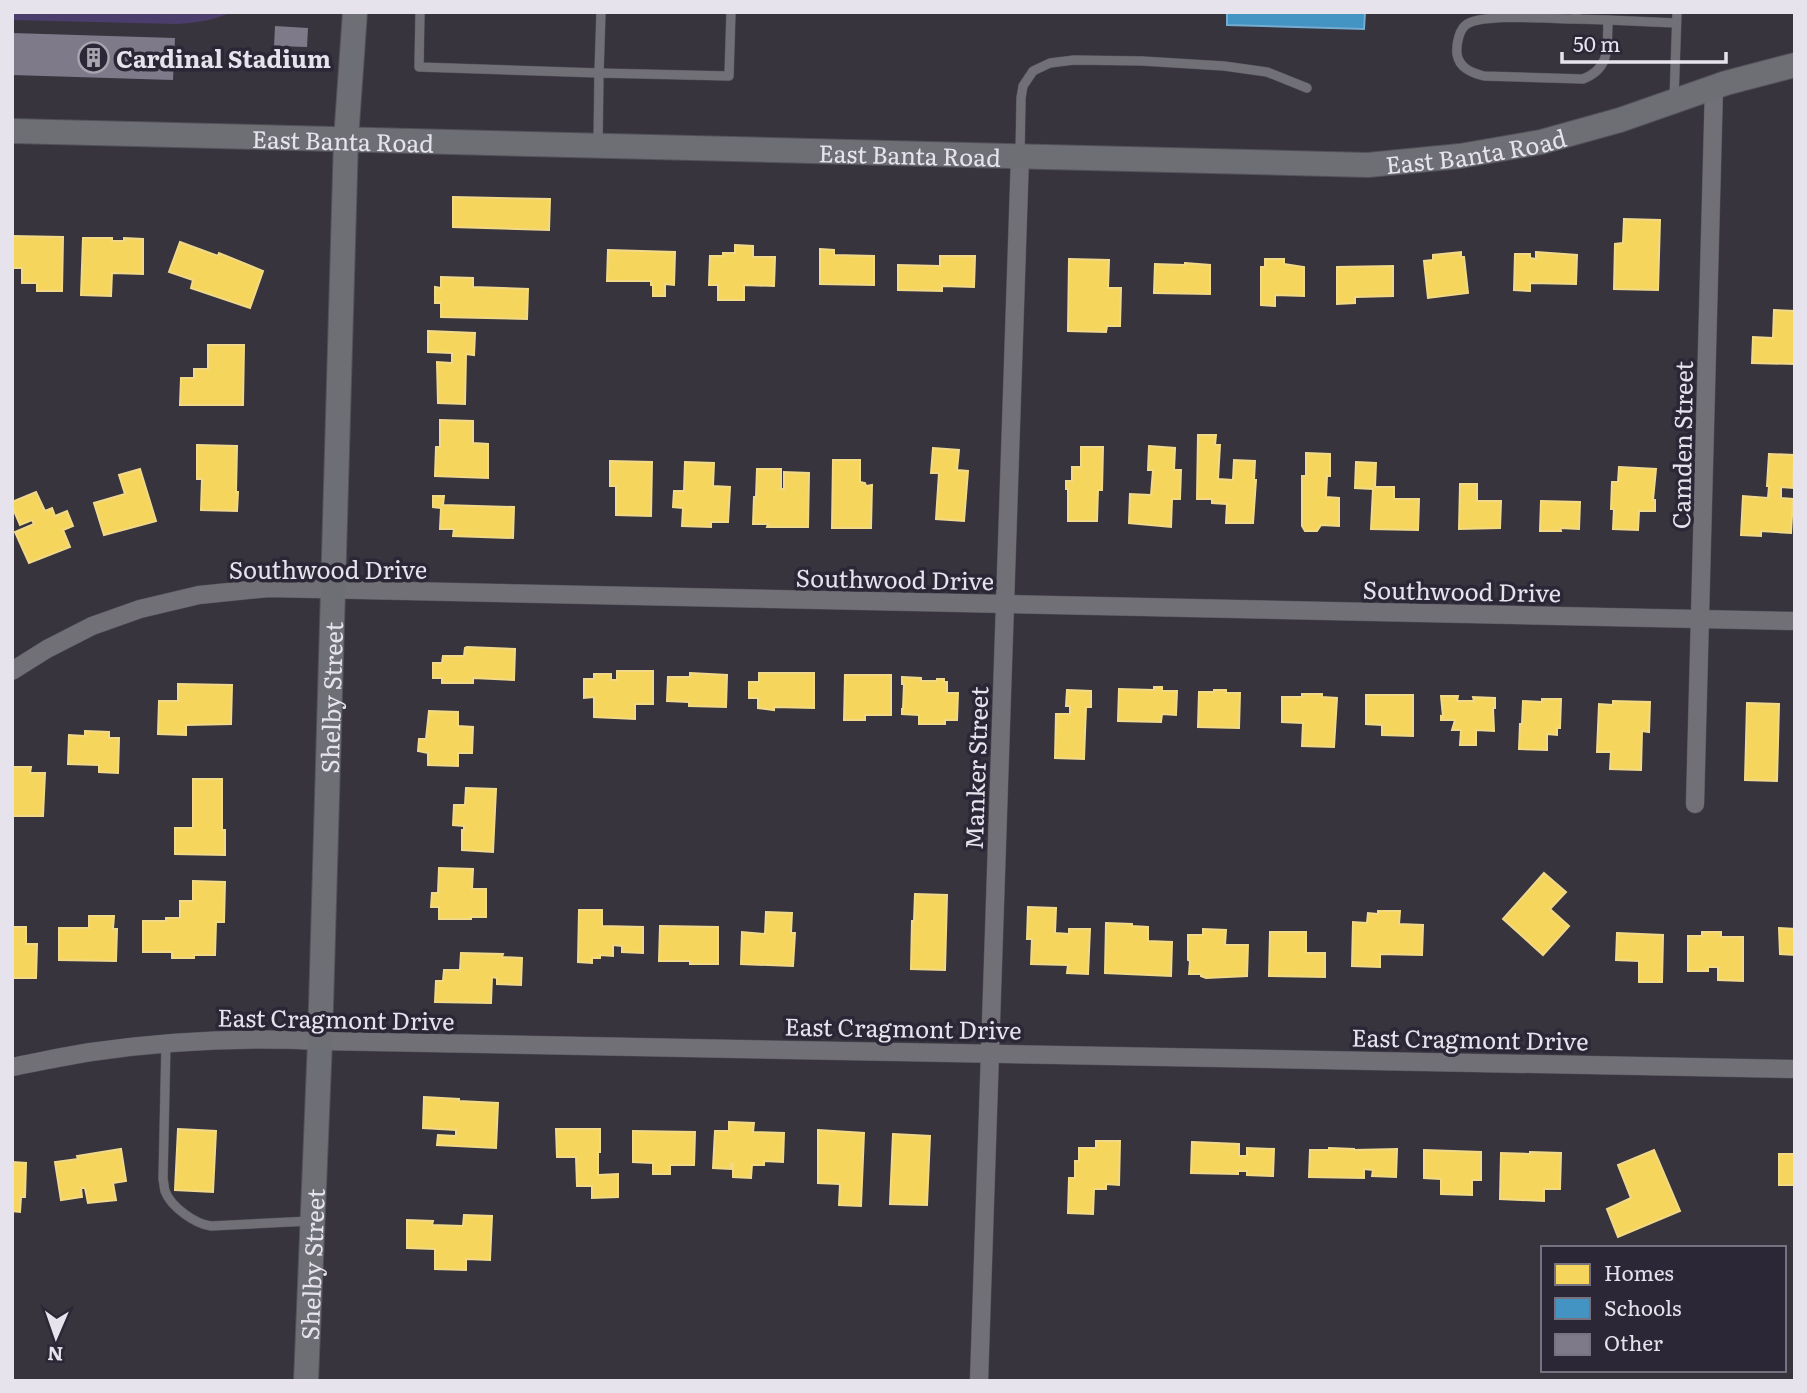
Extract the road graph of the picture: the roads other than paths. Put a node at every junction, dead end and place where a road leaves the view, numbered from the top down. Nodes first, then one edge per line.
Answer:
1 (355, 12) edge
2 (420, 12) edge
3 (601, 12) edge
4 (731, 12) edge
5 (1677, 12) edge
6 (1576, 16) edge
7 (1608, 20) junction
8 (1676, 23) junction
9 (1795, 65) edge
10 (599, 73) junction
11 (1714, 87) junction
12 (1307, 88) dead end
13 (1674, 101) junction
14 (12, 131) edge
15 (346, 139) junction
16 (597, 146) junction
17 (1020, 156) junction
18 (333, 591) junction
19 (1005, 605) junction
20 (1701, 619) junction
21 (1795, 621) edge
22 (12, 671) edge
23 (1695, 804) dead end
24 (320, 1041) junction
25 (166, 1043) junction
26 (990, 1053) junction
27 (12, 1067) edge
28 (1795, 1069) edge
29 (313, 1221) junction
30 (306, 1381) edge
31 (979, 1381) edge

1 - 15 street, Shelby Street
2 - 10 lane
3 - 10 lane
4 - 10 lane
5 - 8 lane
6 - 7 lane
6 - 7 lane
7 - 8 lane
8 - 13 lane
9 - 11 street, East Banta Road
10 - 16 lane
11 - 13 street, East Banta Road
11 - 20 street, Camden Street
12 - 17 lane
13 - 17 street, East Banta Road
14 - 15 street, East Banta Road
15 - 16 street, East Banta Road
15 - 18 street, Shelby Street
16 - 17 street, East Banta Road
17 - 19 street, Manker Street
18 - 19 street, Southwood Drive
18 - 22 street, Southwood Drive
18 - 24 street, Shelby Street
19 - 20 street, Southwood Drive
19 - 26 street, Manker Street
20 - 21 street, Southwood Drive
20 - 23 street, Camden Street
24 - 25 street, East Cragmont Drive
24 - 26 street, East Cragmont Drive
24 - 29 street, Shelby Street
25 - 27 street, East Cragmont Drive
25 - 29 lane
26 - 28 street, East Cragmont Drive
26 - 31 street, Manker Street
29 - 30 street, Shelby Street

